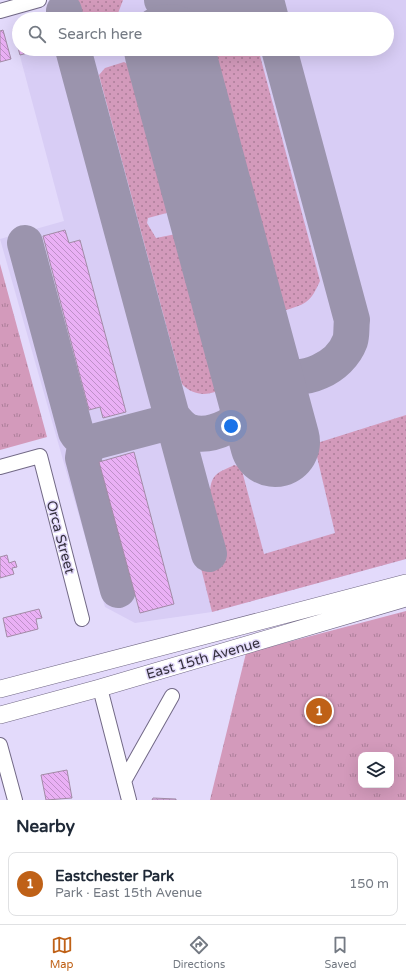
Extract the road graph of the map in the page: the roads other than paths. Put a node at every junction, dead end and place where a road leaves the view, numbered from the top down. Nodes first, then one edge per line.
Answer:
1 (39, 0) edge
2 (0, 10) edge
3 (0, 467) edge
4 (406, 583) edge
5 (406, 598) edge
6 (82, 619) dead end
7 (100, 688) junction
8 (0, 689) edge
9 (172, 696) dead end
10 (0, 715) edge
11 (0, 745) edge
12 (124, 781) junction
13 (15, 800) edge
14 (129, 800) edge

1 - 2 street
3 - 6 street, Orca Street
4 - 8 main road, East 15th Avenue
5 - 7 main road, East 15th Avenue
7 - 10 main road, East 15th Avenue
7 - 12 street
9 - 12 street
11 - 13 street
12 - 14 street

